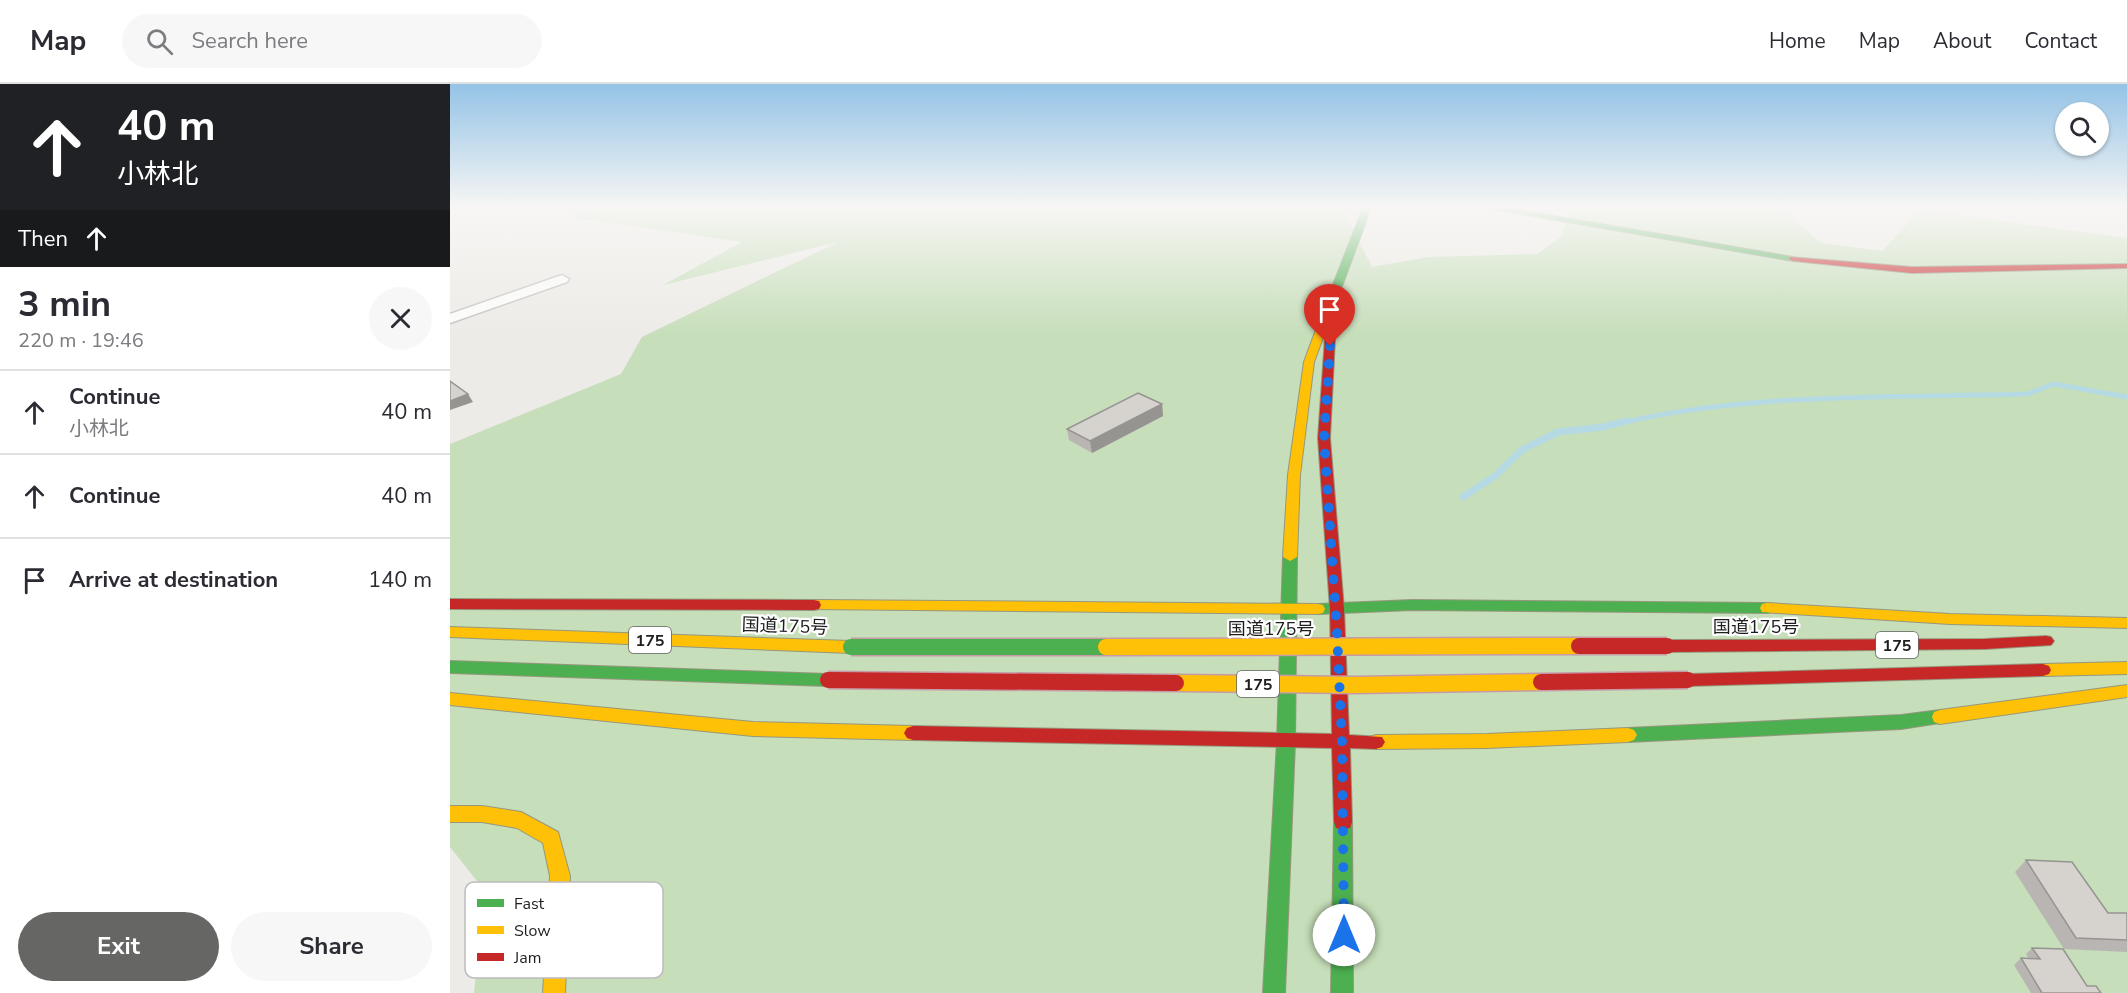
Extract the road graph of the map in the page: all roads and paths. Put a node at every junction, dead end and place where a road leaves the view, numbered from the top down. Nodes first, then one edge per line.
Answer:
1 (1351, 250) edge
2 (1738, 250) edge
3 (2127, 266) edge
4 (562, 279) dead end
5 (1332, 300) junction
6 (450, 319) edge
7 (450, 604) edge
8 (1287, 609) junction
9 (1336, 609) junction
10 (2127, 623) edge
11 (450, 632) edge
12 (2056, 640) dead end
13 (450, 667) edge
14 (2127, 668) edge
15 (2127, 691) edge
16 (450, 699) edge
17 (1286, 742) junction
18 (1342, 742) junction
19 (450, 814) edge
20 (560, 882) edge
21 (555, 978) edge
22 (554, 993) edge
23 (1274, 993) edge
24 (1342, 993) edge

1 - 5 main road
2 - 3 main road
4 - 6 street
5 - 8 main road
5 - 9 main road
7 - 8 main road
8 - 9 main road
8 - 17 main road
9 - 10 main road
9 - 18 main road
11 - 12 main road, 国道175号 / 175, bridge
13 - 14 main road, 175, bridge
15 - 18 main road
16 - 17 main road
17 - 18 main road
17 - 23 main road
18 - 24 main road
19 - 20 main road
21 - 22 main road

